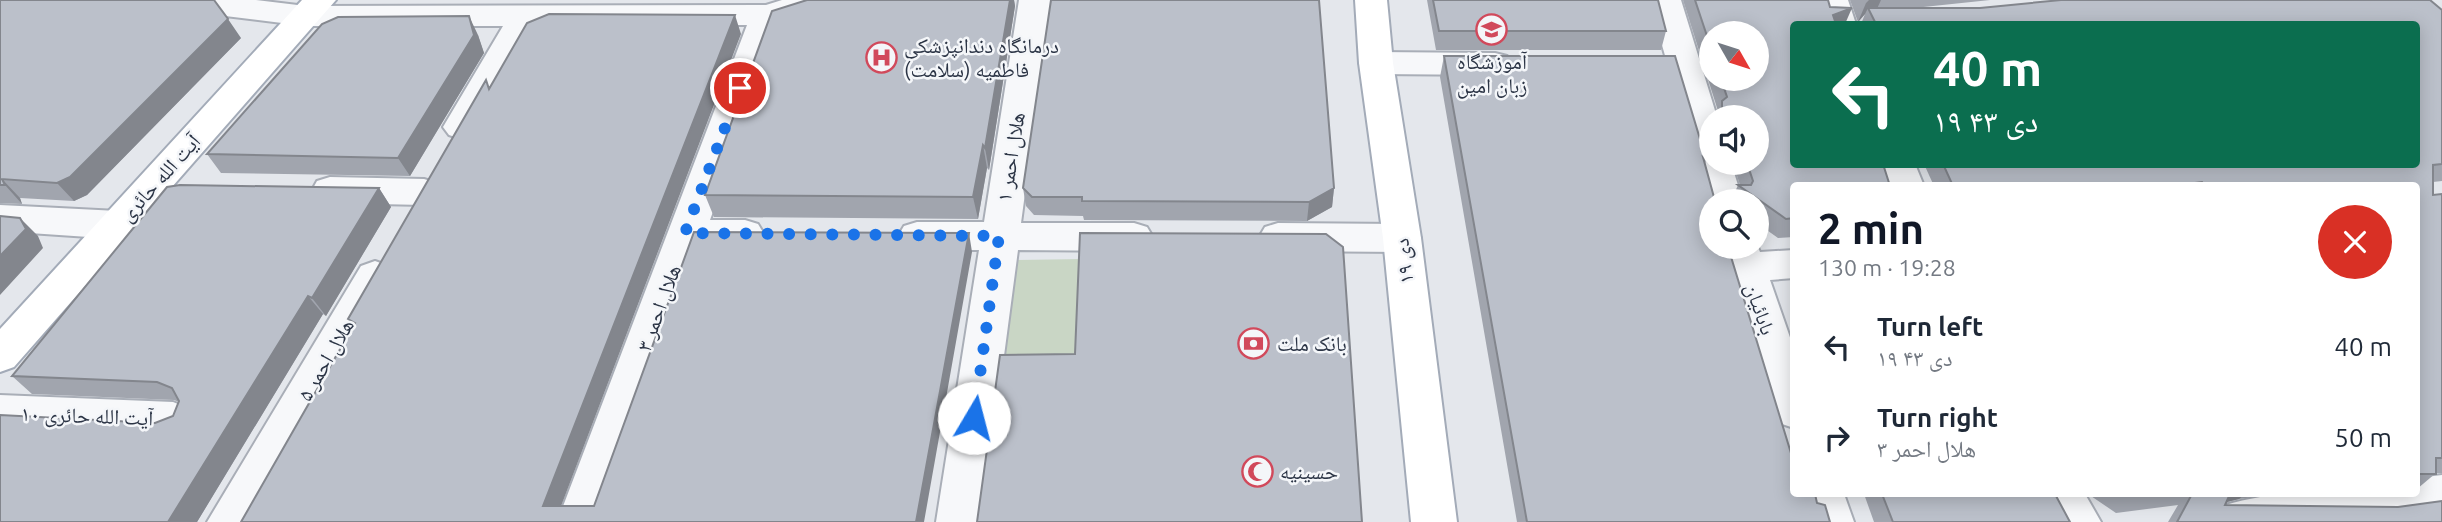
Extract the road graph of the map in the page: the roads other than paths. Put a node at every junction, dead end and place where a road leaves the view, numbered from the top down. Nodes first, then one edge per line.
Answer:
1 (176, 0) edge
2 (817, 0) edge
3 (1035, 0) edge
4 (1371, 0) edge
5 (1665, 0) edge
6 (1832, 0) edge
7 (313, 8) edge
8 (525, 15) junction
9 (767, 15) junction
10 (1839, 21) edge
11 (1376, 63) junction
12 (1530, 64) edge
13 (1699, 130) edge
14 (153, 187) junction
15 (199, 187) edge
16 (292, 189) edge
17 (424, 192) junction
18 (0, 218) edge
19 (118, 226) junction
20 (685, 233) junction
21 (781, 234) edge
22 (876, 235) edge
23 (999, 236) junction
24 (1166, 237) edge
25 (1249, 237) edge
26 (1402, 237) junction
27 (1743, 259) edge
28 (1757, 259) edge
29 (1790, 263) edge
30 (0, 356) edge
31 (1790, 399) edge
32 (0, 412) edge
33 (173, 420) edge
34 (2442, 494) edge
35 (1823, 497) edge
36 (2064, 497) edge
37 (2420, 497) edge
38 (2420, 497) edge
39 (230, 522) edge
40 (580, 522) edge
41 (959, 522) edge
42 (1434, 522) edge
43 (1831, 522) edge
44 (2078, 522) edge
45 (2232, 522) edge

1 - 7 street
2 - 9 street
3 - 23 street, هلال احمر ۱
4 - 11 main road, ۱۹ دی
5 - 13 street
6 - 10 street
7 - 8 street
7 - 14 main road, آیت الله حائری
8 - 9 street
8 - 17 street, هلال احمر ۵
9 - 20 street, هلال احمر ۳
11 - 12 street
11 - 26 main road, ۱۹ دی
14 - 15 street
14 - 19 main road, آیت الله حائری
16 - 17 street
17 - 39 street, هلال احمر ۵
18 - 19 street
19 - 30 main road, آیت الله حائری
20 - 21 street
20 - 40 street, هلال احمر ۳
22 - 23 street
23 - 24 street
23 - 41 street, هلال احمر ۱
25 - 26 street
26 - 42 main road, ۱۹ دی
27 - 31 street, بابائیان
28 - 29 street
32 - 33 street, آیت الله حائری ۱۰
34 - 37 street
35 - 43 street
36 - 44 street
38 - 45 street

